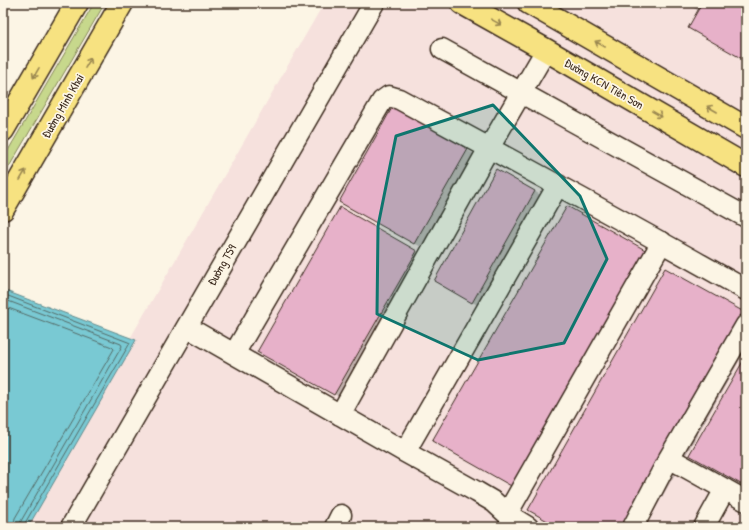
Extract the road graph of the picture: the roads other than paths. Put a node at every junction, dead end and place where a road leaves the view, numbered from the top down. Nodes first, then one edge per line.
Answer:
1 (77, 3) edge
2 (122, 3) edge
3 (374, 3) edge
4 (462, 3) edge
5 (529, 3) edge
6 (442, 49) dead end
7 (546, 50) junction
8 (521, 93) junction
9 (746, 128) edge
10 (3, 130) edge
11 (489, 148) junction
12 (746, 166) edge
13 (558, 185) junction
14 (3, 209) edge
15 (746, 217) edge
16 (662, 242) junction
17 (746, 290) edge
18 (746, 325) edge
19 (187, 327) junction
20 (234, 354) junction
21 (340, 415) junction
22 (405, 452) junction
23 (670, 458) junction
24 (725, 489) junction
25 (746, 501) edge
26 (507, 514) junction
27 (71, 527) edge
28 (528, 527) edge
29 (633, 527) edge
30 (704, 527) edge

1 -> 10 main road
14 -> 2 main road, Đường Minh Khai
3 - 19 street, Đường TS9
4 -> 7 main road, Đường KCN Tiên Sơn
9 -> 5 main road
6 - 8 street
7 - 8 street
7 -> 12 main road, Đường KCN Tiên Sơn
8 - 11 street
8 - 15 street
11 - 13 street
11 - 20 street
11 - 21 street
13 - 16 street
13 - 22 street
16 - 17 street
16 - 26 street
18 - 23 street
19 - 20 street
19 - 27 street, Đường TS9
20 - 21 street
21 - 22 street
22 - 26 street
23 - 24 street
23 - 29 street
24 - 25 street
24 - 30 street
26 - 28 street

